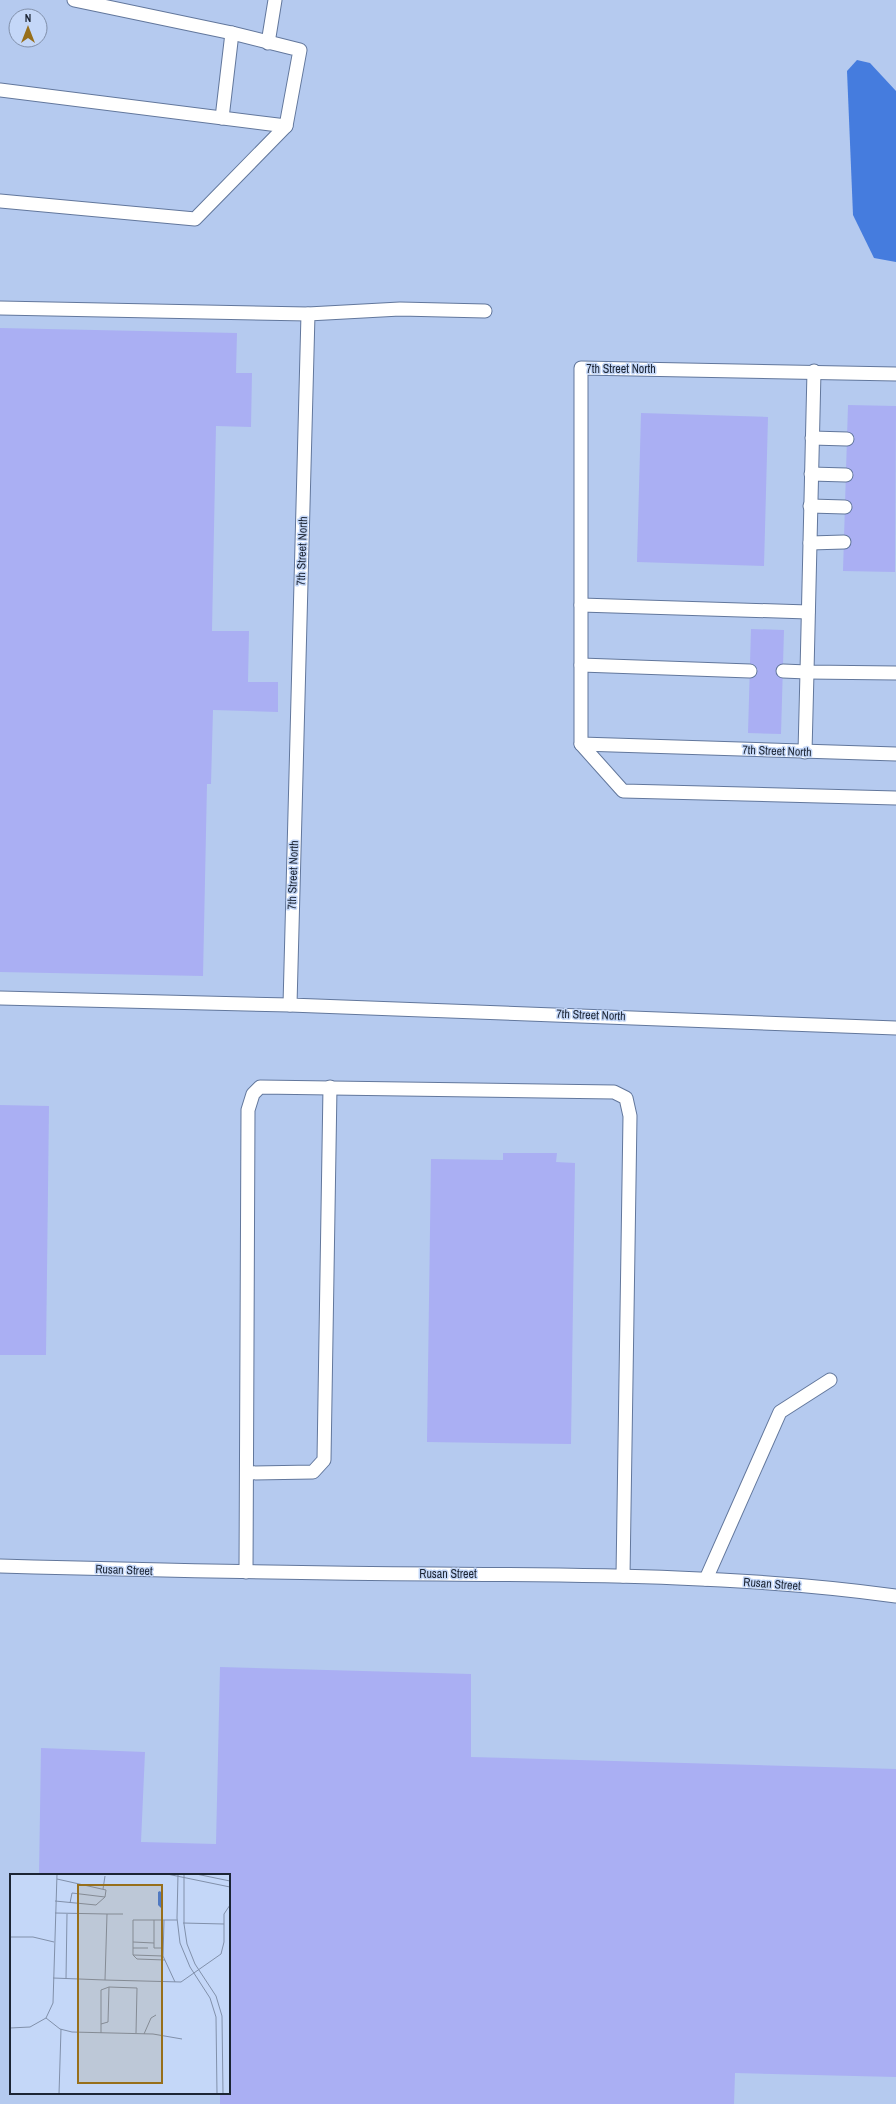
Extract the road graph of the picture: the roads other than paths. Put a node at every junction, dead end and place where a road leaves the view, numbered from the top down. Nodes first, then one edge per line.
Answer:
1 (74, 0) edge
2 (276, 0) edge
3 (232, 33) junction
4 (268, 43) junction
5 (0, 90) edge
6 (222, 118) junction
7 (286, 126) junction
8 (0, 201) edge
9 (0, 308) edge
10 (485, 311) dead end
11 (308, 314) junction
12 (814, 371) junction
13 (896, 374) edge
14 (812, 438) junction
15 (847, 439) dead end
16 (811, 474) junction
17 (846, 475) dead end
18 (810, 506) junction
19 (845, 507) dead end
20 (844, 542) dead end
21 (810, 543) junction
22 (581, 605) junction
23 (808, 612) junction
24 (581, 665) junction
25 (750, 670) dead end
26 (783, 670) dead end
27 (807, 672) junction
28 (896, 673) edge
29 (581, 744) junction
30 (805, 752) junction
31 (896, 754) edge
32 (896, 798) edge
33 (0, 998) edge
34 (290, 1005) junction
35 (896, 1028) edge
36 (330, 1087) junction
37 (830, 1380) dead end
38 (247, 1473) junction
39 (0, 1566) edge
40 (246, 1572) junction
41 (623, 1576) junction
42 (706, 1579) junction
43 (896, 1596) edge

1 - 3 lane
2 - 4 lane
3 - 4 lane
3 - 6 lane
4 - 7 lane
5 - 6 lane
6 - 7 lane
7 - 8 lane
9 - 11 lane
10 - 11 lane
11 - 34 lane, 7th Street North
12 - 13 lane, 7th Street North
12 - 14 lane
12 - 22 lane, 7th Street North
14 - 15 lane
14 - 16 lane
16 - 17 lane
16 - 18 lane
18 - 19 lane
18 - 21 lane
20 - 21 lane
21 - 23 lane
22 - 23 lane
22 - 24 lane, 7th Street North
23 - 27 lane
24 - 25 lane
24 - 29 lane, 7th Street North
26 - 27 lane
27 - 28 lane
27 - 30 lane
29 - 30 lane, 7th Street North
29 - 32 lane
30 - 31 lane, 7th Street North
33 - 34 lane
34 - 35 lane, 7th Street North
36 - 38 lane
36 - 38 lane
36 - 41 lane
37 - 42 lane
38 - 40 lane
39 - 40 lane, Rusan Street
40 - 41 lane, Rusan Street
41 - 42 lane, Rusan Street
42 - 43 lane, Rusan Street

